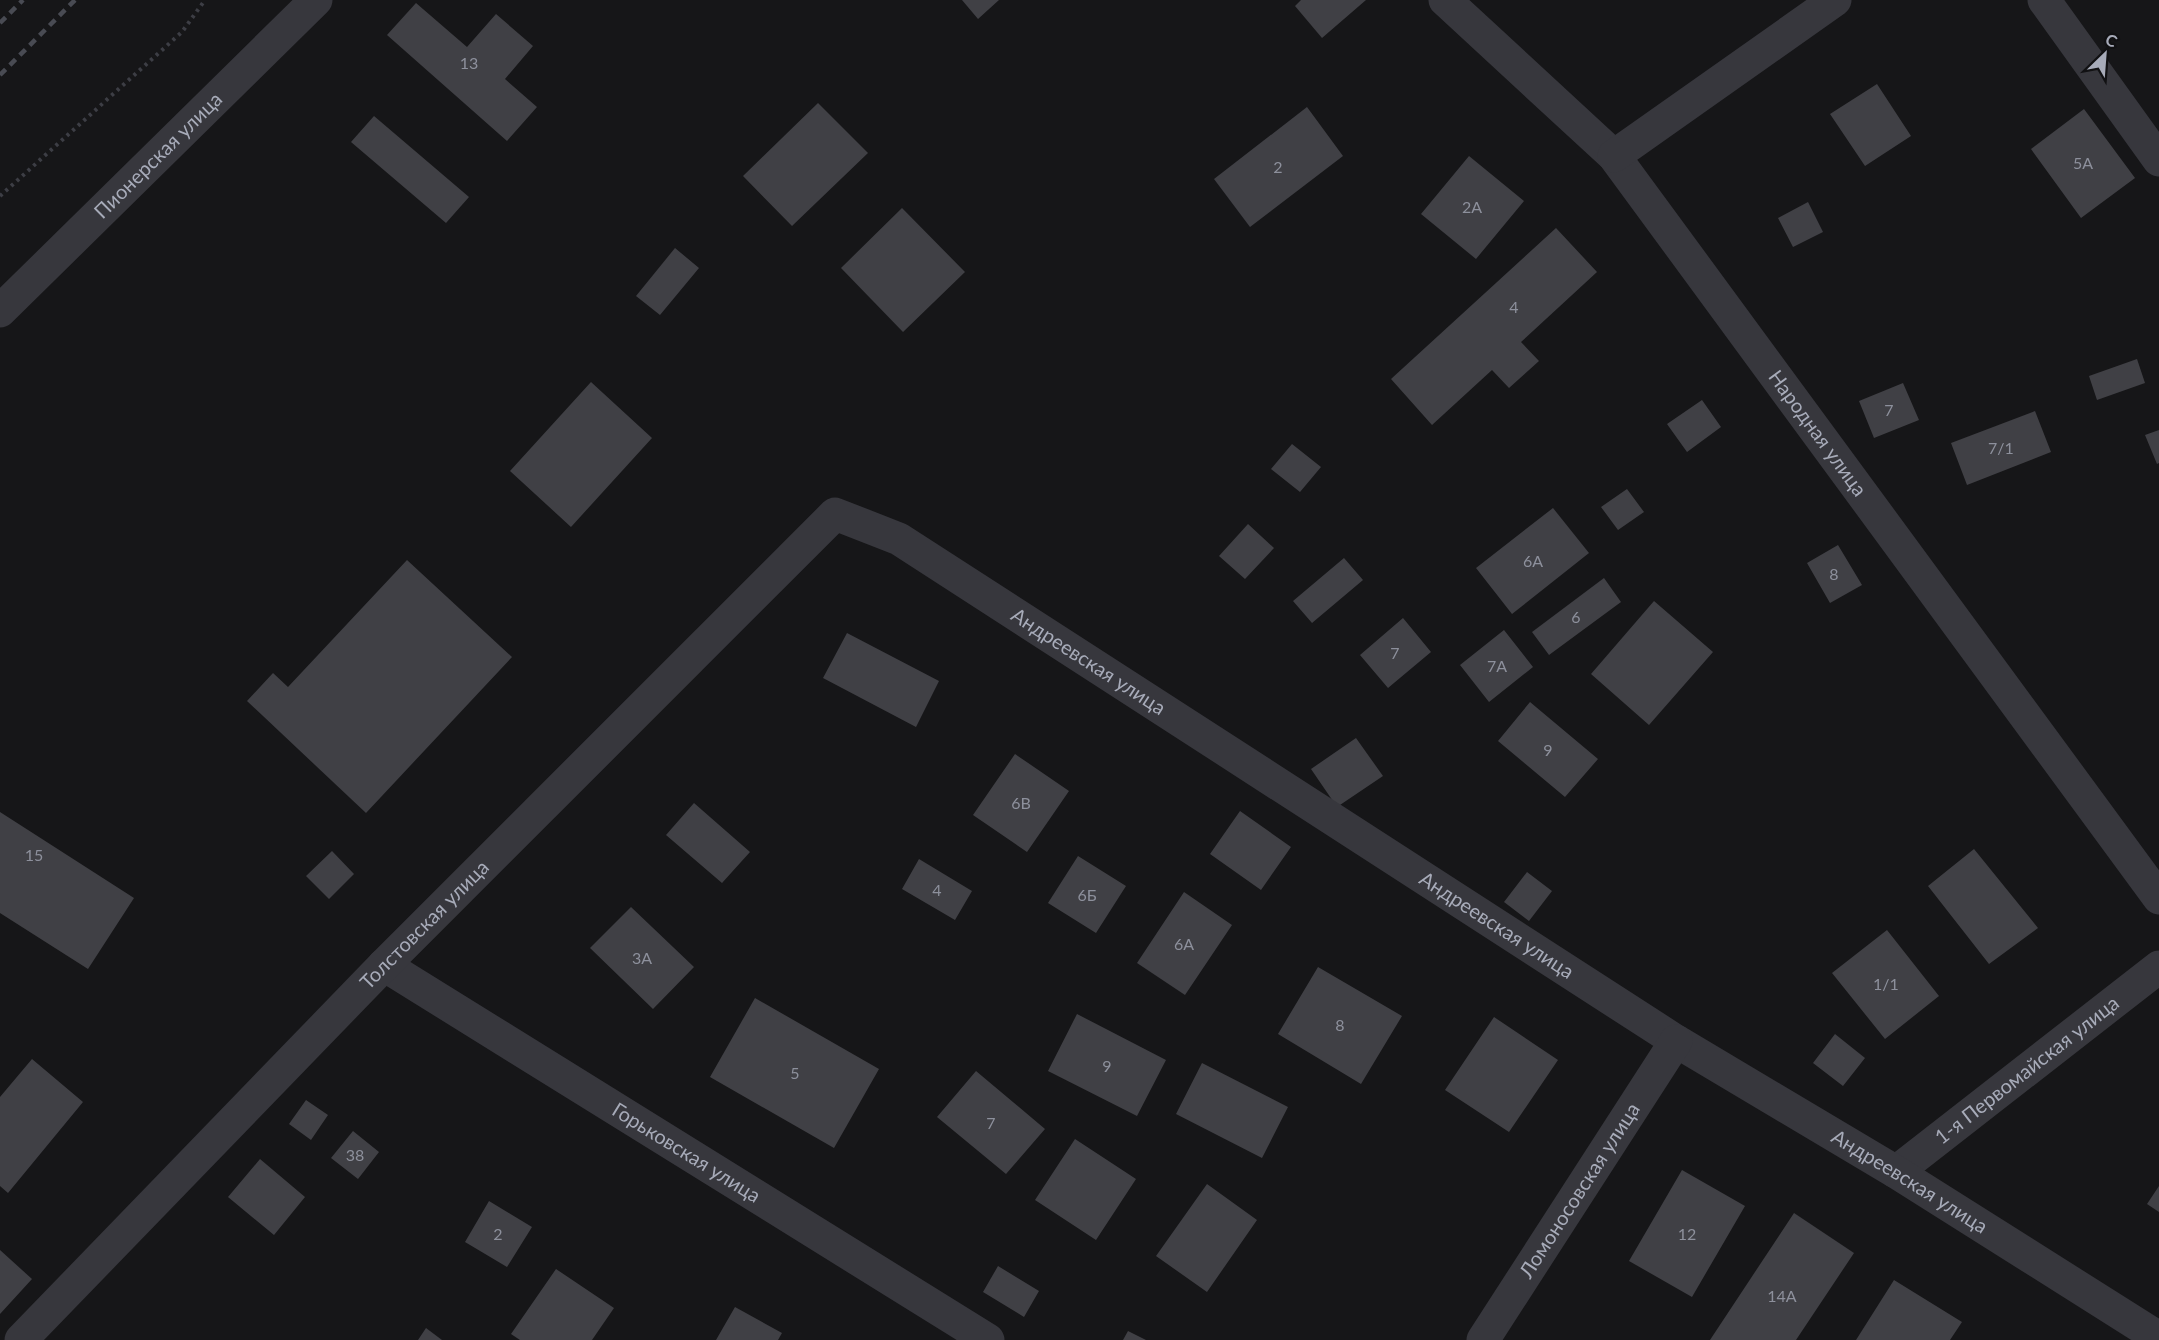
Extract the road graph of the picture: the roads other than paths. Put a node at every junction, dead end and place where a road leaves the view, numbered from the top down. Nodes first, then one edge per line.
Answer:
1 (316, 0) edge
2 (1445, 0) edge
3 (1835, 0) edge
4 (2044, 0) edge
5 (1614, 156) junction
6 (2159, 160) edge
7 (0, 311) edge
8 (835, 514) joint
9 (2159, 898) edge
10 (384, 965) junction
11 (2159, 967) edge
12 (1677, 1041) junction
13 (1896, 1172) junction
14 (2159, 1338) edge
15 (21, 1340) edge
16 (988, 1340) edge
17 (1483, 1340) edge

1 - 7 street, Пионерская улица
2 - 5 street, Народная улица
3 - 5 street
4 - 6 street
5 - 9 street, Народная улица
8 - 10 street, Толстовская улица
8 - 12 street, Андреевская улица
10 - 15 street, Толстовская улица
10 - 16 street, Горьковская улица
11 - 13 street, 1-я Первомайская улица
12 - 13 street, Андреевская улица
12 - 17 street, Ломоносовская улица
13 - 14 street, Андреевская улица

